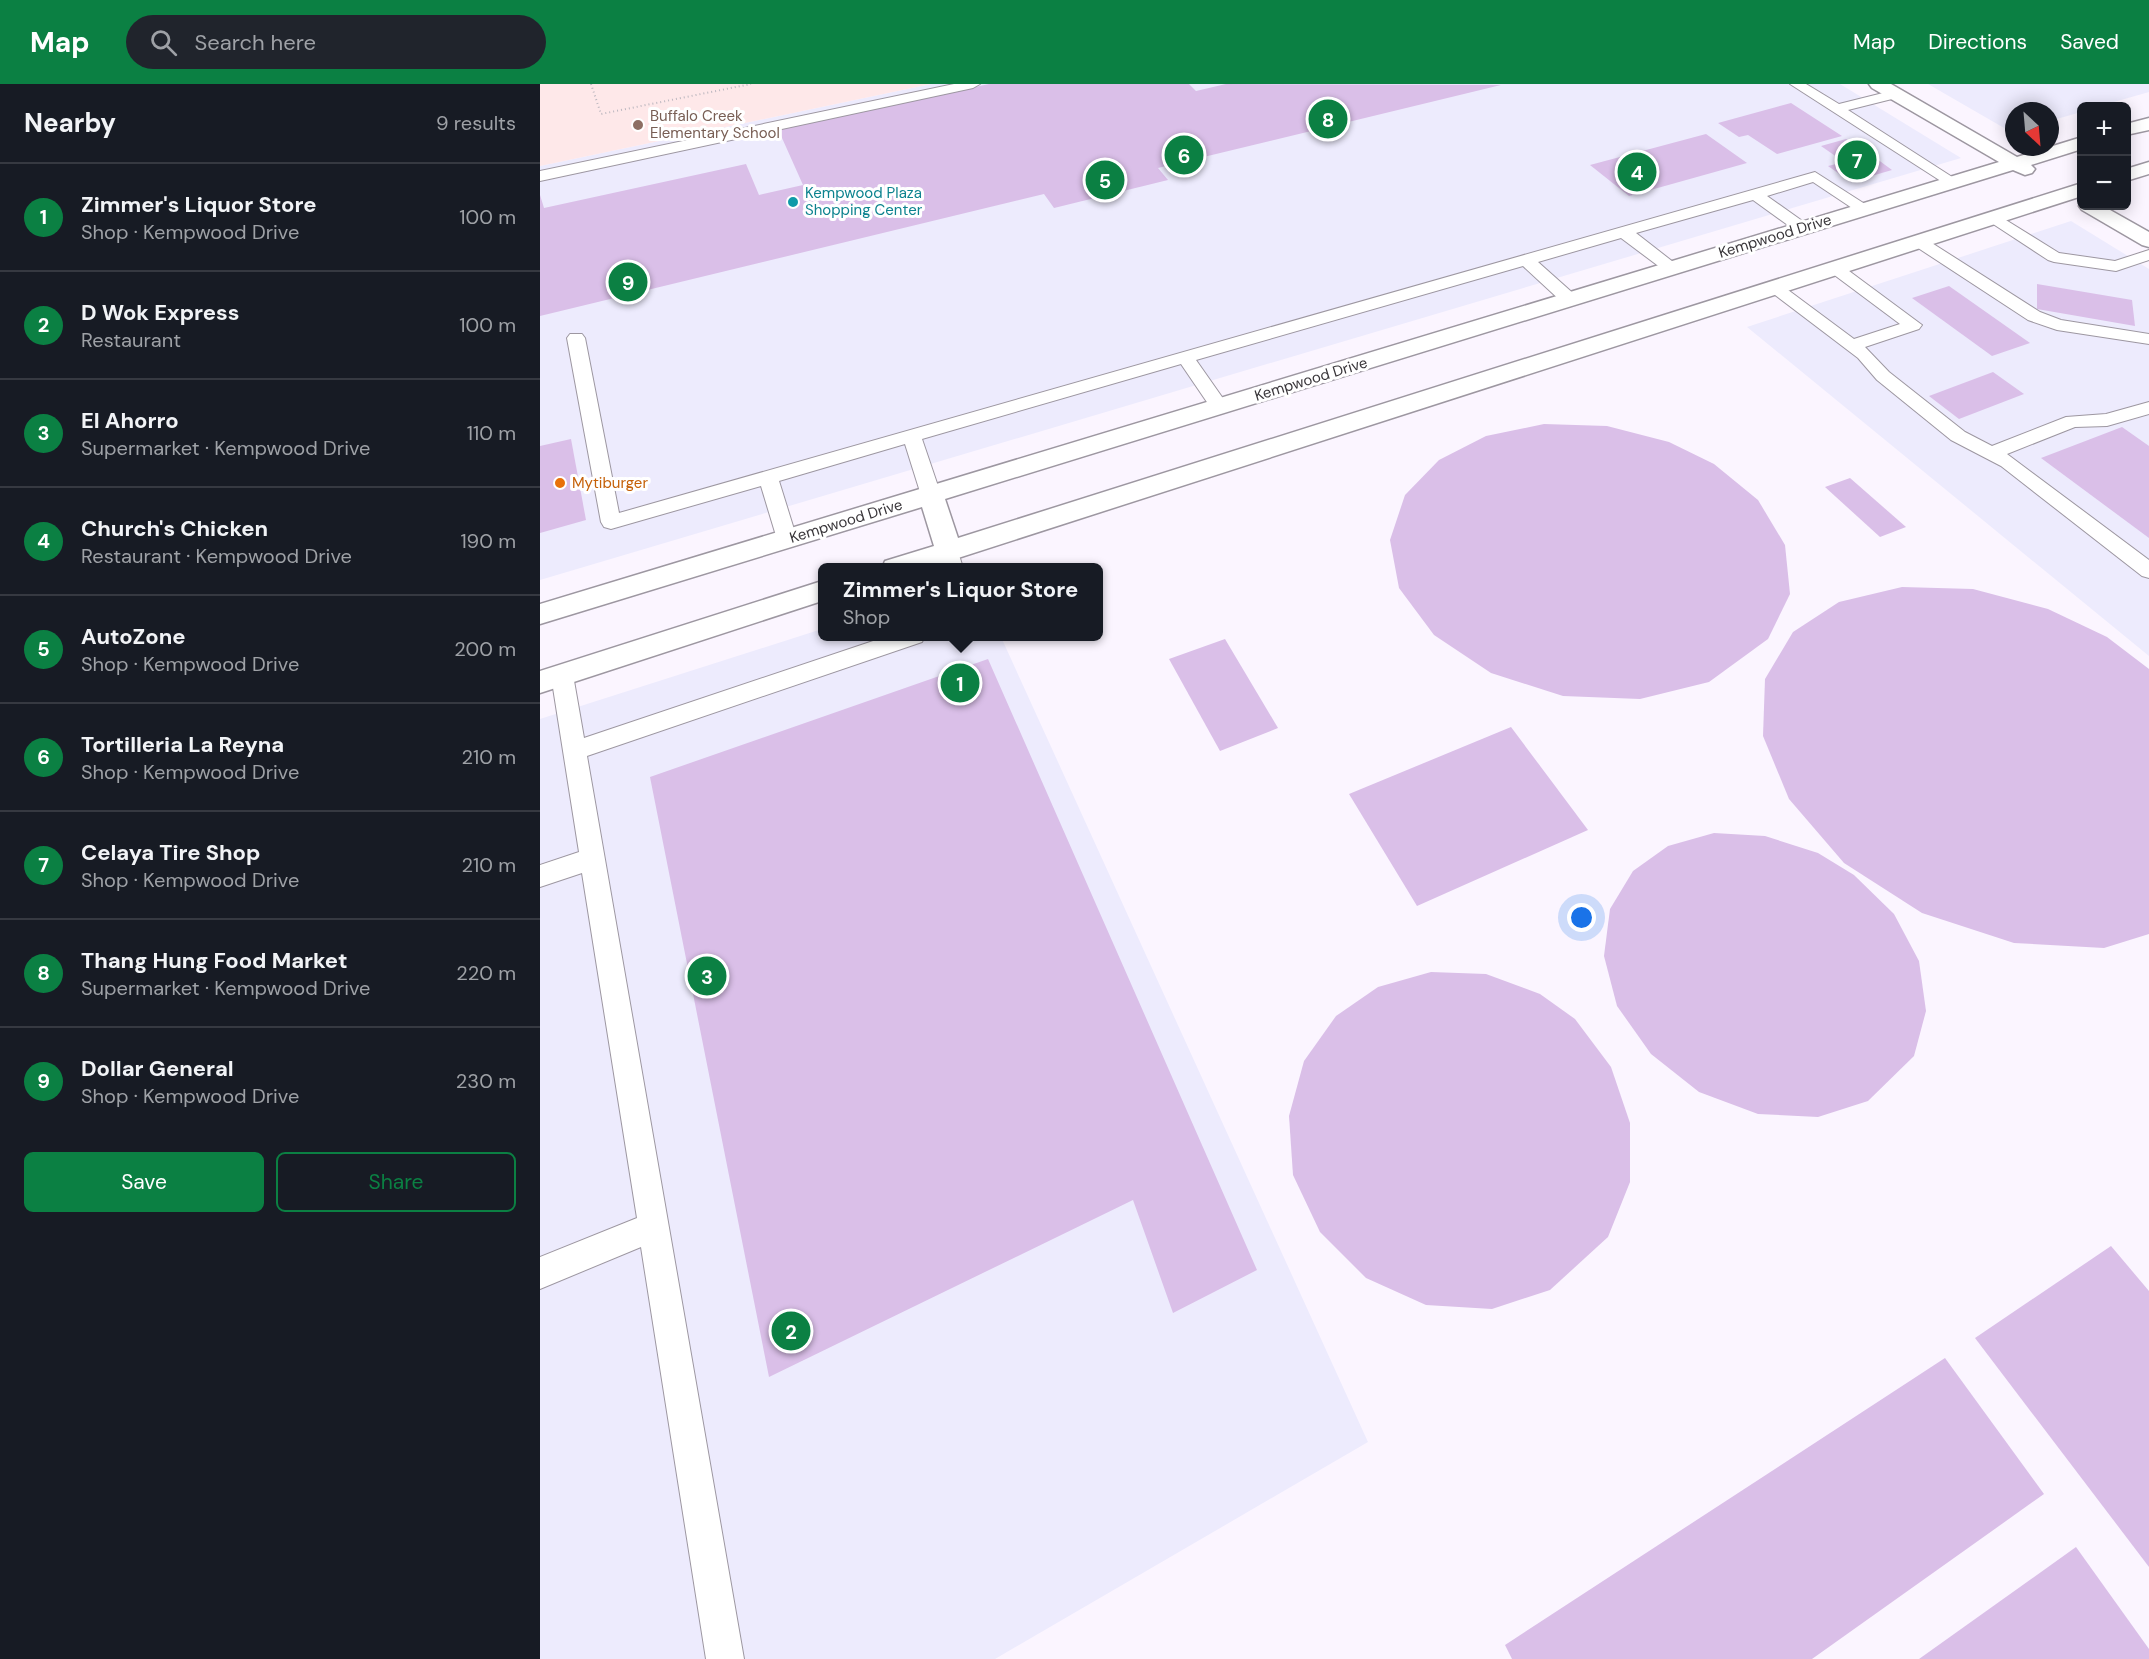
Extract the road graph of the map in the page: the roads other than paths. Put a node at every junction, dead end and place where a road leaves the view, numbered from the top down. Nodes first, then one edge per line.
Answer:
1 (973, 84) edge
2 (1797, 84) edge
3 (1878, 84) edge
4 (1895, 94) junction
5 (1837, 109) junction
6 (2149, 123) edge
7 (2131, 129) edge
8 (2077, 144) edge
9 (2014, 163) junction
10 (2149, 168) edge
11 (2131, 174) edge
12 (540, 176) edge
13 (1952, 182) junction
14 (2064, 189) edge
15 (1755, 194) junction
16 (1863, 209) junction
17 (2096, 210) edge
18 (1993, 218) junction
19 (1802, 228) junction
20 (1624, 232) junction
21 (1918, 241) junction
22 (2149, 241) edge
23 (2149, 255) edge
24 (1526, 260) junction
25 (1671, 268) junction
26 (1835, 268) junction
27 (1774, 288) junction
28 (1569, 299) junction
29 (1721, 305) junction
30 (576, 338) dead end
31 (2149, 339) edge
32 (1853, 345) junction
33 (1185, 357) junction
34 (1220, 407) junction
35 (2149, 408) edge
36 (912, 436) junction
37 (1991, 453) junction
38 (768, 477) junction
39 (931, 495) junction
40 (787, 539) junction
41 (951, 559) edge
42 (923, 563) edge
43 (2149, 571) edge
44 (818, 592) edge
45 (540, 614) edge
46 (899, 641) edge
47 (551, 678) edge
48 (574, 751) junction
49 (592, 859) junction
50 (540, 876) edge
51 (653, 1227) junction
52 (540, 1273) edge
53 (725, 1659) edge

1 - 12 lane
2 - 5 lane
3 - 4 main road
4 - 5 lane
4 - 9 main road
5 - 13 lane
6 - 7 main road
8 - 9 main road, Kempwood Drive
9 - 13 main road, Kempwood Drive
9 - 14 main road
10 - 11 main road
13 - 16 main road, Kempwood Drive
14 - 18 main road
15 - 16 lane
15 - 19 lane
15 - 20 lane
16 - 19 main road, Kempwood Drive
17 - 22 main road
18 - 21 main road
18 - 23 lane
19 - 25 main road, Kempwood Drive
20 - 24 lane
20 - 25 lane
21 - 26 main road
21 - 31 lane
24 - 28 lane
24 - 33 lane
25 - 28 main road, Kempwood Drive
25 - 29 main road
26 - 27 main road
26 - 32 lane
27 - 29 main road
27 - 32 lane
28 - 34 main road, Kempwood Drive
29 - 41 main road
30 - 38 lane
32 - 37 lane
33 - 34 lane
33 - 36 lane
34 - 39 main road, Kempwood Drive
35 - 37 lane
36 - 38 lane
36 - 39 lane
37 - 43 lane
38 - 40 lane
39 - 40 main road, Kempwood Drive
39 - 41 main road
40 - 45 main road, Kempwood Drive
41 - 42 main road
44 - 47 main road
46 - 48 lane
47 - 48 lane
48 - 49 lane
49 - 50 lane
49 - 51 lane
51 - 52 lane
51 - 53 lane

